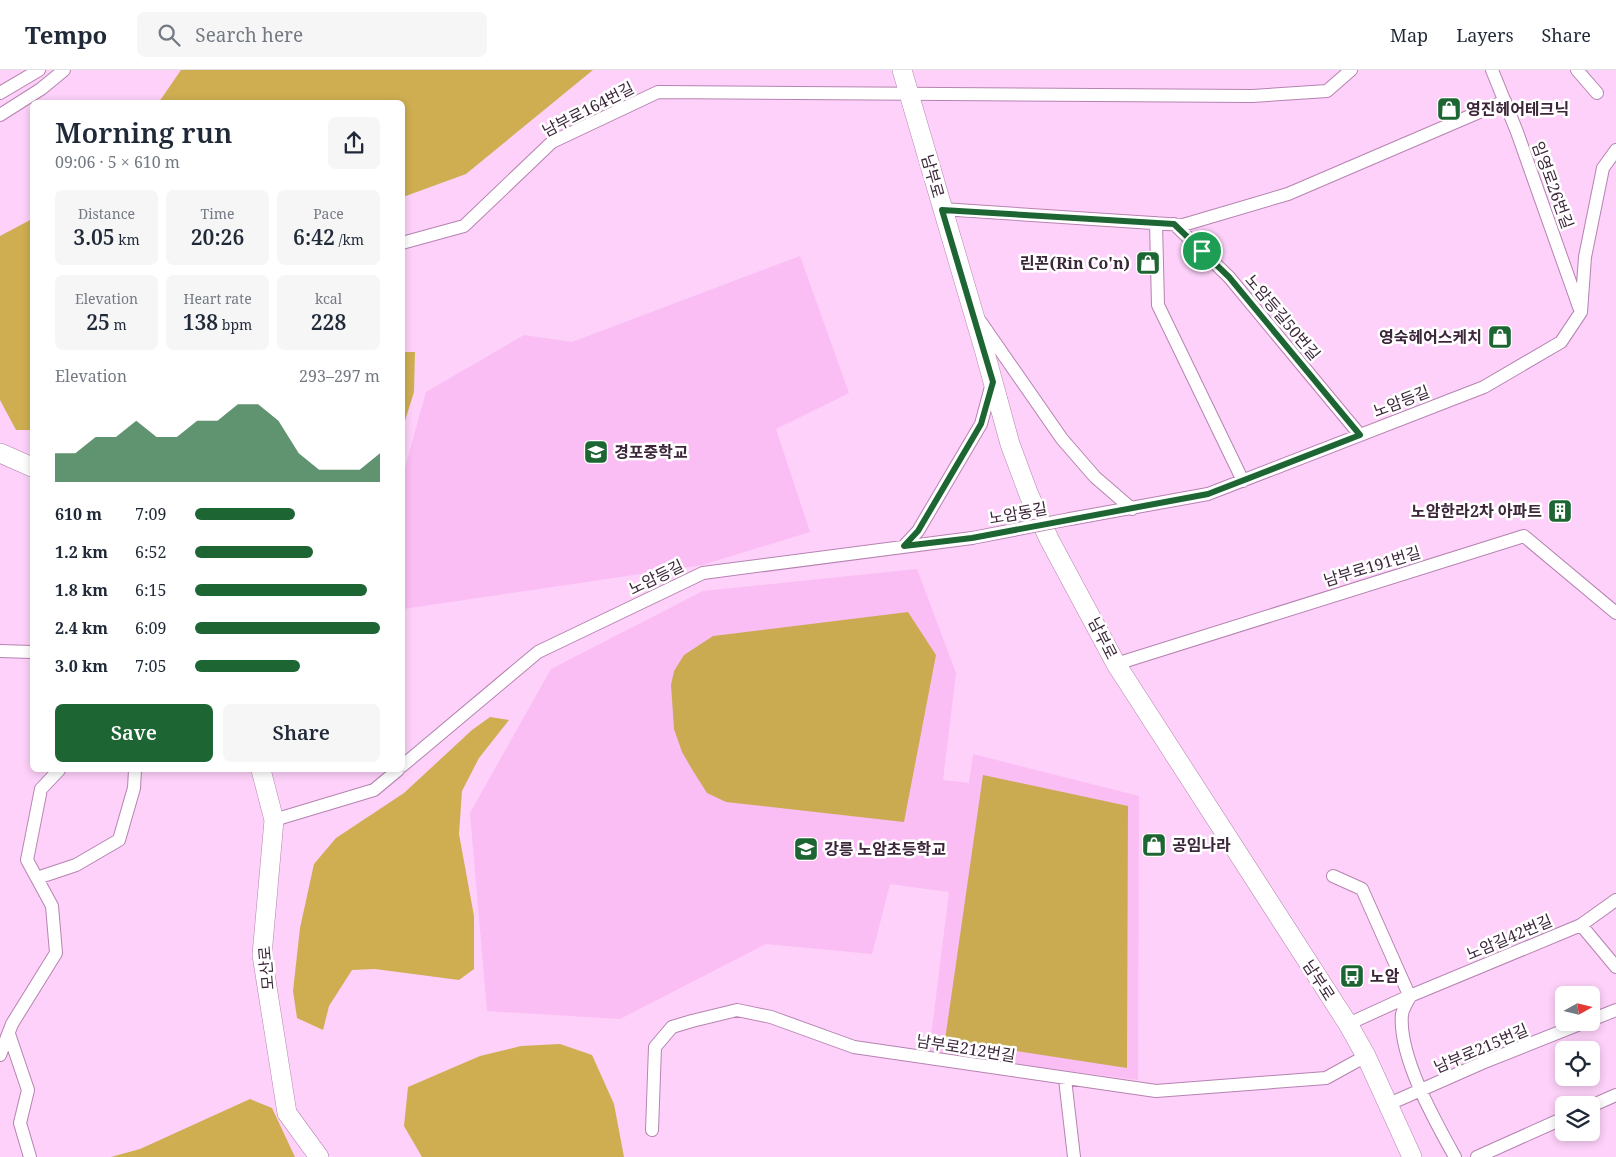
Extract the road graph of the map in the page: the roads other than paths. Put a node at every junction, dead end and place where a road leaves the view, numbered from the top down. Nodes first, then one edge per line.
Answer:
1 (39, 70) edge
2 (64, 70) edge
3 (902, 70) edge
4 (1351, 70) edge
5 (1492, 70) edge
6 (1577, 70) edge
7 (0, 93) edge
8 (1597, 93) dead end
9 (909, 94) junction
10 (1505, 101) junction
11 (0, 115) edge
12 (1616, 150) edge
13 (1610, 168) edge
14 (942, 210) junction
15 (1156, 223) junction
16 (1174, 224) junction
17 (405, 242) edge
18 (971, 308) junction
19 (1581, 312) junction
20 (993, 382) junction
21 (1360, 435) junction
22 (0, 454) edge
23 (30, 466) edge
24 (1243, 480) junction
25 (1132, 509) junction
26 (1070, 519) joint
27 (972, 538) joint
28 (904, 546) junction
29 (1615, 611) edge
30 (0, 651) edge
31 (30, 652) edge
32 (1116, 664) junction
33 (405, 763) edge
34 (57, 772) edge
35 (135, 772) edge
36 (262, 772) edge
37 (396, 772) edge
38 (274, 820) junction
39 (1333, 876) dead end
40 (37, 878) junction
41 (1616, 900) edge
42 (1581, 925) junction
43 (1616, 967) edge
44 (1410, 997) junction
45 (1616, 1010) edge
46 (1600, 1016) edge
47 (1348, 1024) junction
48 (1562, 1031) edge
49 (8, 1034) junction
50 (0, 1055) edge
51 (1366, 1056) junction
52 (1065, 1079) junction
53 (1420, 1090) junction
54 (1616, 1095) edge
55 (1600, 1102) edge
56 (1389, 1104) junction
57 (1555, 1122) edge
58 (652, 1130) dead end
59 (30, 1157) edge
60 (320, 1157) edge
61 (1074, 1157) edge
62 (1412, 1157) edge
63 (1455, 1157) edge
64 (1477, 1157) edge

1 - 7 street
2 - 11 street
3 - 9 street, 남부로
4 - 9 street, 남부로164번길
5 - 10 street, 임영로26번길
6 - 8 street
9 - 14 street, 남부로
9 - 17 street, 남부로164번길
10 - 16 street
10 - 19 street, 임영로26번길
12 - 13 street, 노암등길
13 - 19 street, 노암등길
14 - 15 street
14 - 18 street, 남부로
15 - 16 street
15 - 24 street
16 - 21 street, 노암등길50번길
18 - 20 street, 남부로
18 - 25 street
19 - 21 street, 노암등길
20 - 28 street
20 - 32 street, 남부로
21 - 24 street, 노암등길
22 - 23 street
24 - 25 street, 노암등길
25 - 26 street, 노암등길
26 - 27 street, 노암동길, bridge
27 - 28 street, 노암등길
28 - 33 street, 노암등길
29 - 32 street, 남부로191번길
30 - 31 street
32 - 47 street, 남부로
34 - 40 street
35 - 40 street
36 - 38 street, 모산로
37 - 38 street
38 - 60 street, 모산로
39 - 44 street
40 - 49 street
41 - 42 street, 노암길42번길
42 - 43 street
42 - 44 street, 노암길42번길
44 - 47 street, 노암길42번길
44 - 53 street
45 - 46 street
47 - 51 street, 남부로
48 - 53 street, 남부로215번길
49 - 50 street
49 - 59 street
51 - 52 street, 남부로212번길
51 - 56 street, 남부로
52 - 58 street, 남부로212번길
52 - 61 street
53 - 56 street, 남부로215번길
53 - 63 street
54 - 55 street
56 - 62 street, 남부로
57 - 64 street

